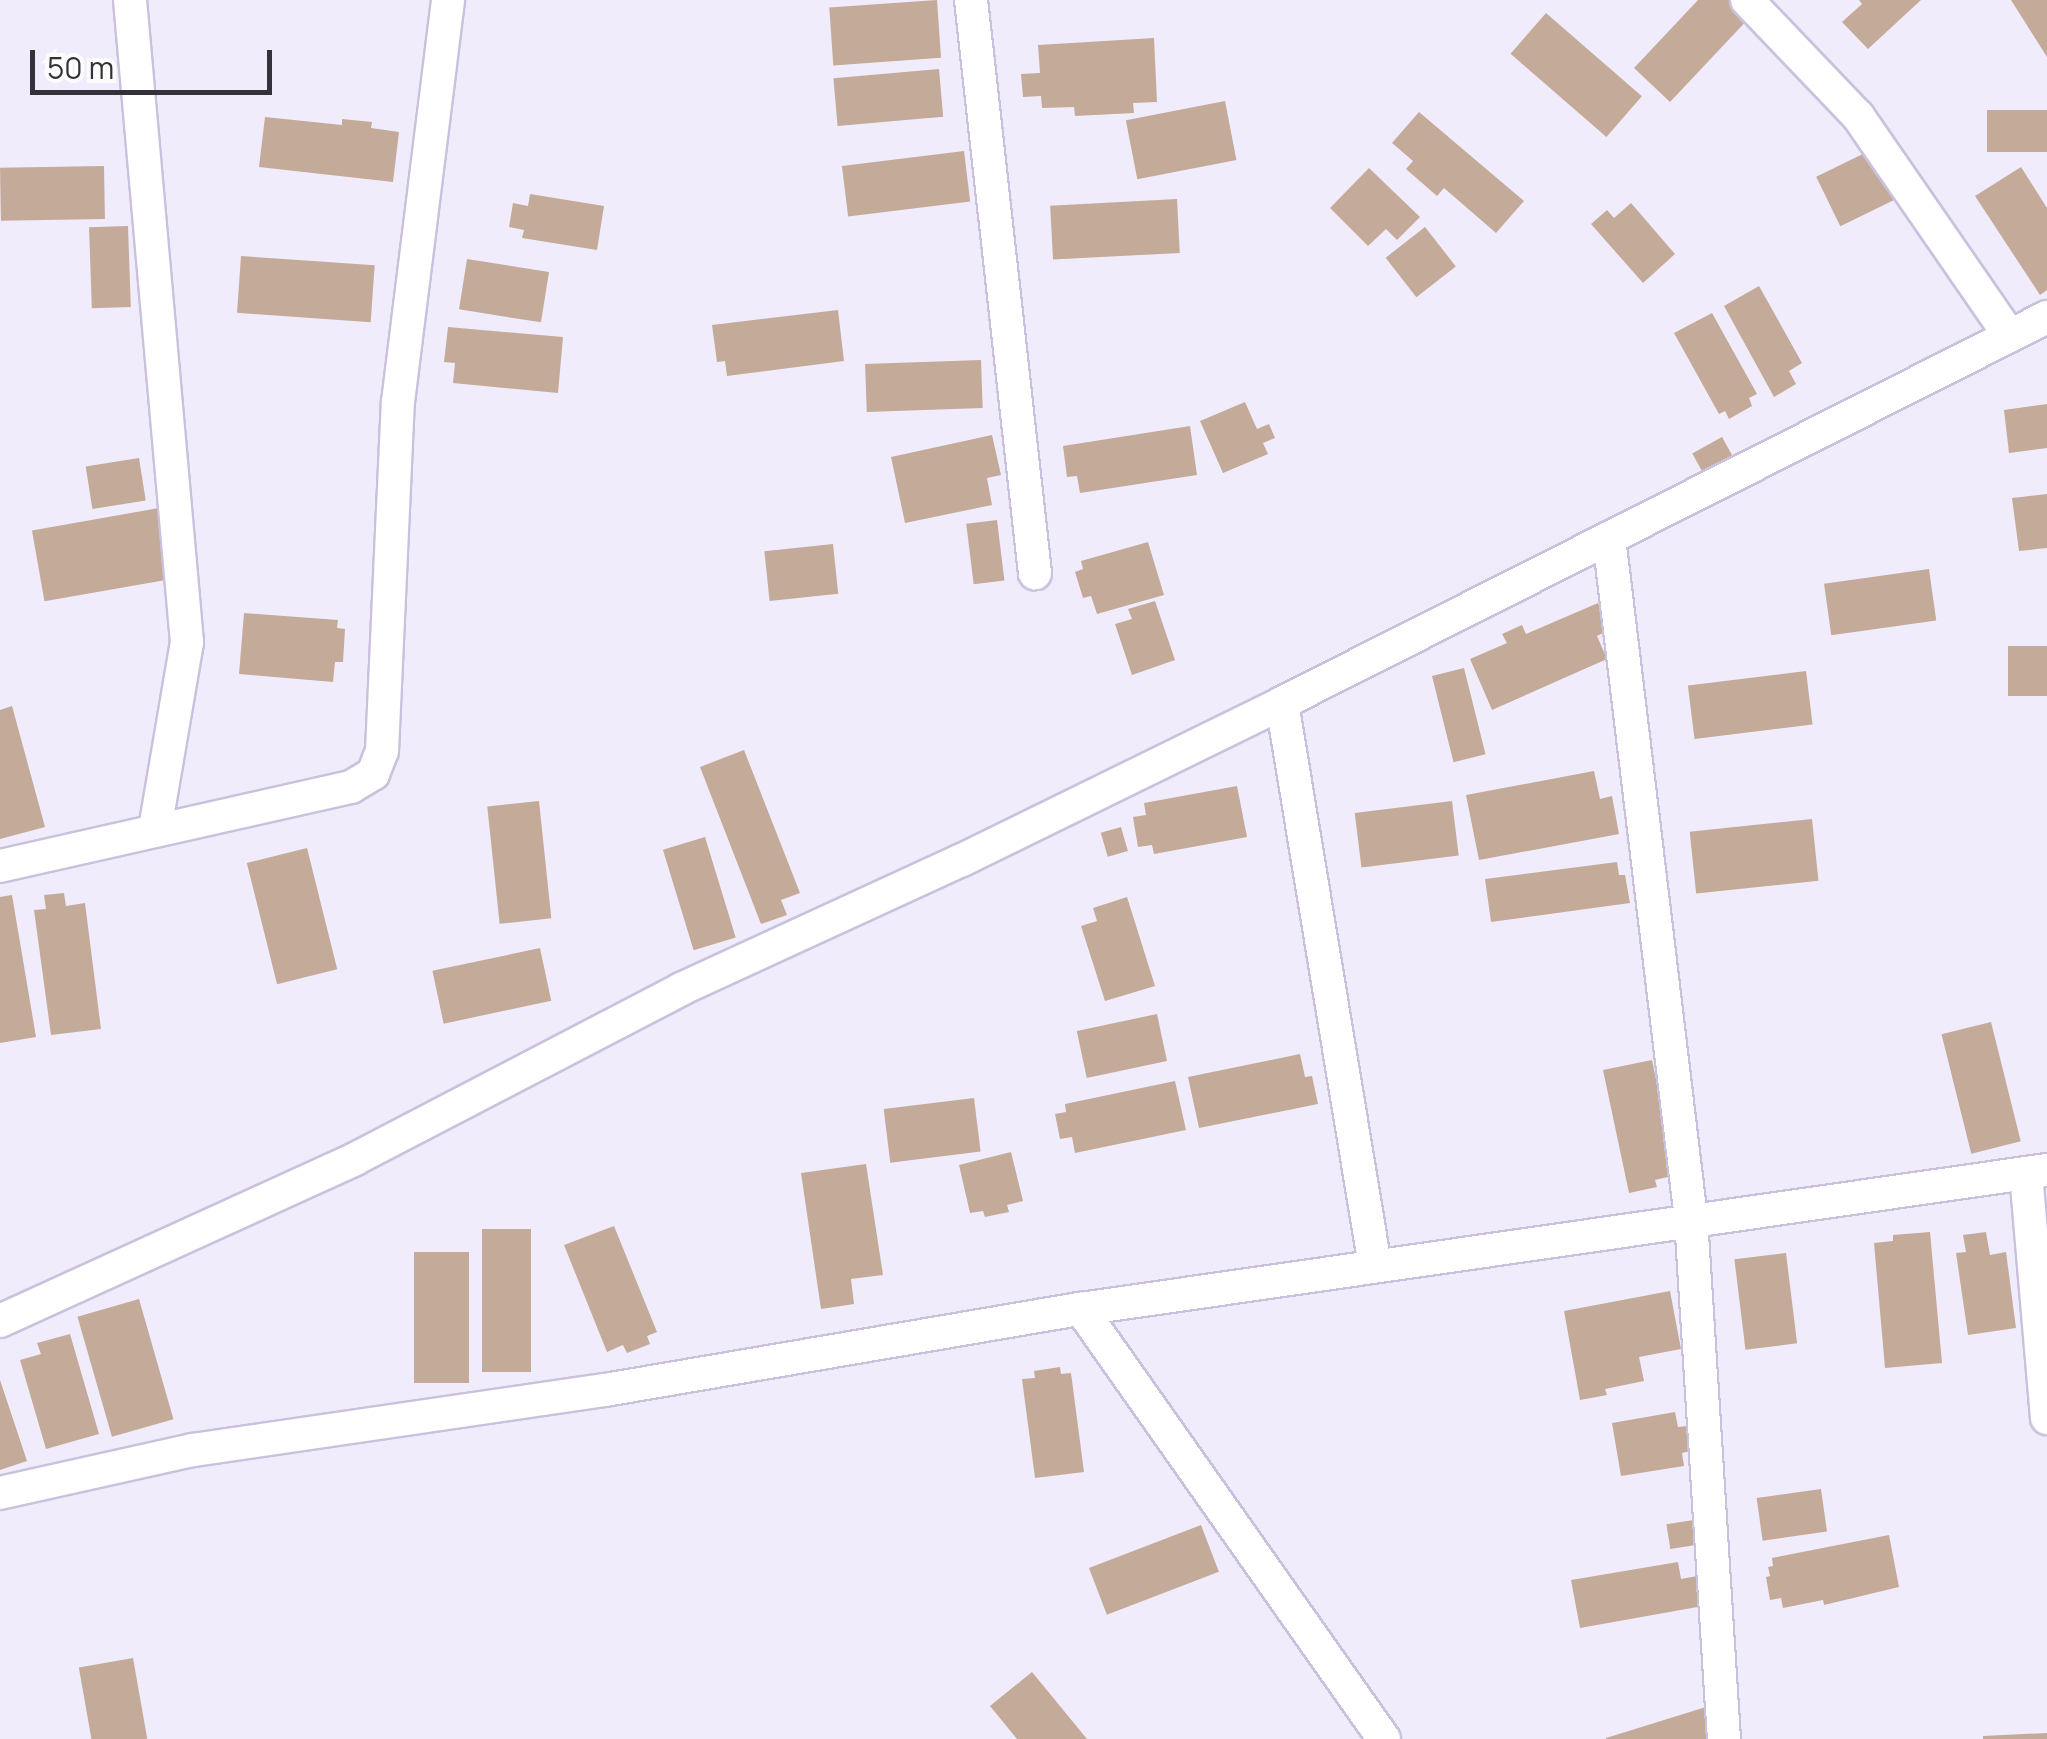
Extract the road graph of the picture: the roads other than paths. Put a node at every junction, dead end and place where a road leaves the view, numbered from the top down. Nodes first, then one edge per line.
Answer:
1 (130, 0) edge
2 (448, 0) edge
3 (972, 0) edge
4 (1747, 0) edge
5 (2047, 317) edge
6 (2010, 336) junction
7 (1609, 538) junction
8 (1035, 573) dead end
9 (1282, 703) junction
10 (155, 828) junction
11 (0, 866) edge
12 (2036, 1172) edge
13 (1691, 1219) junction
14 (1375, 1266) junction
15 (1081, 1309) junction
16 (0, 1321) edge
17 (2047, 1418) edge
18 (0, 1492) edge
19 (1384, 1739) edge
20 (1724, 1739) edge

1 - 10 street
2 - 10 street
3 - 8 street
4 - 6 street
5 - 6 street
6 - 7 street
7 - 9 street
7 - 13 street
9 - 14 street
9 - 16 street
10 - 11 street
12 - 13 street
12 - 17 street
13 - 14 street
13 - 20 street
14 - 15 street
15 - 18 street
15 - 19 street

